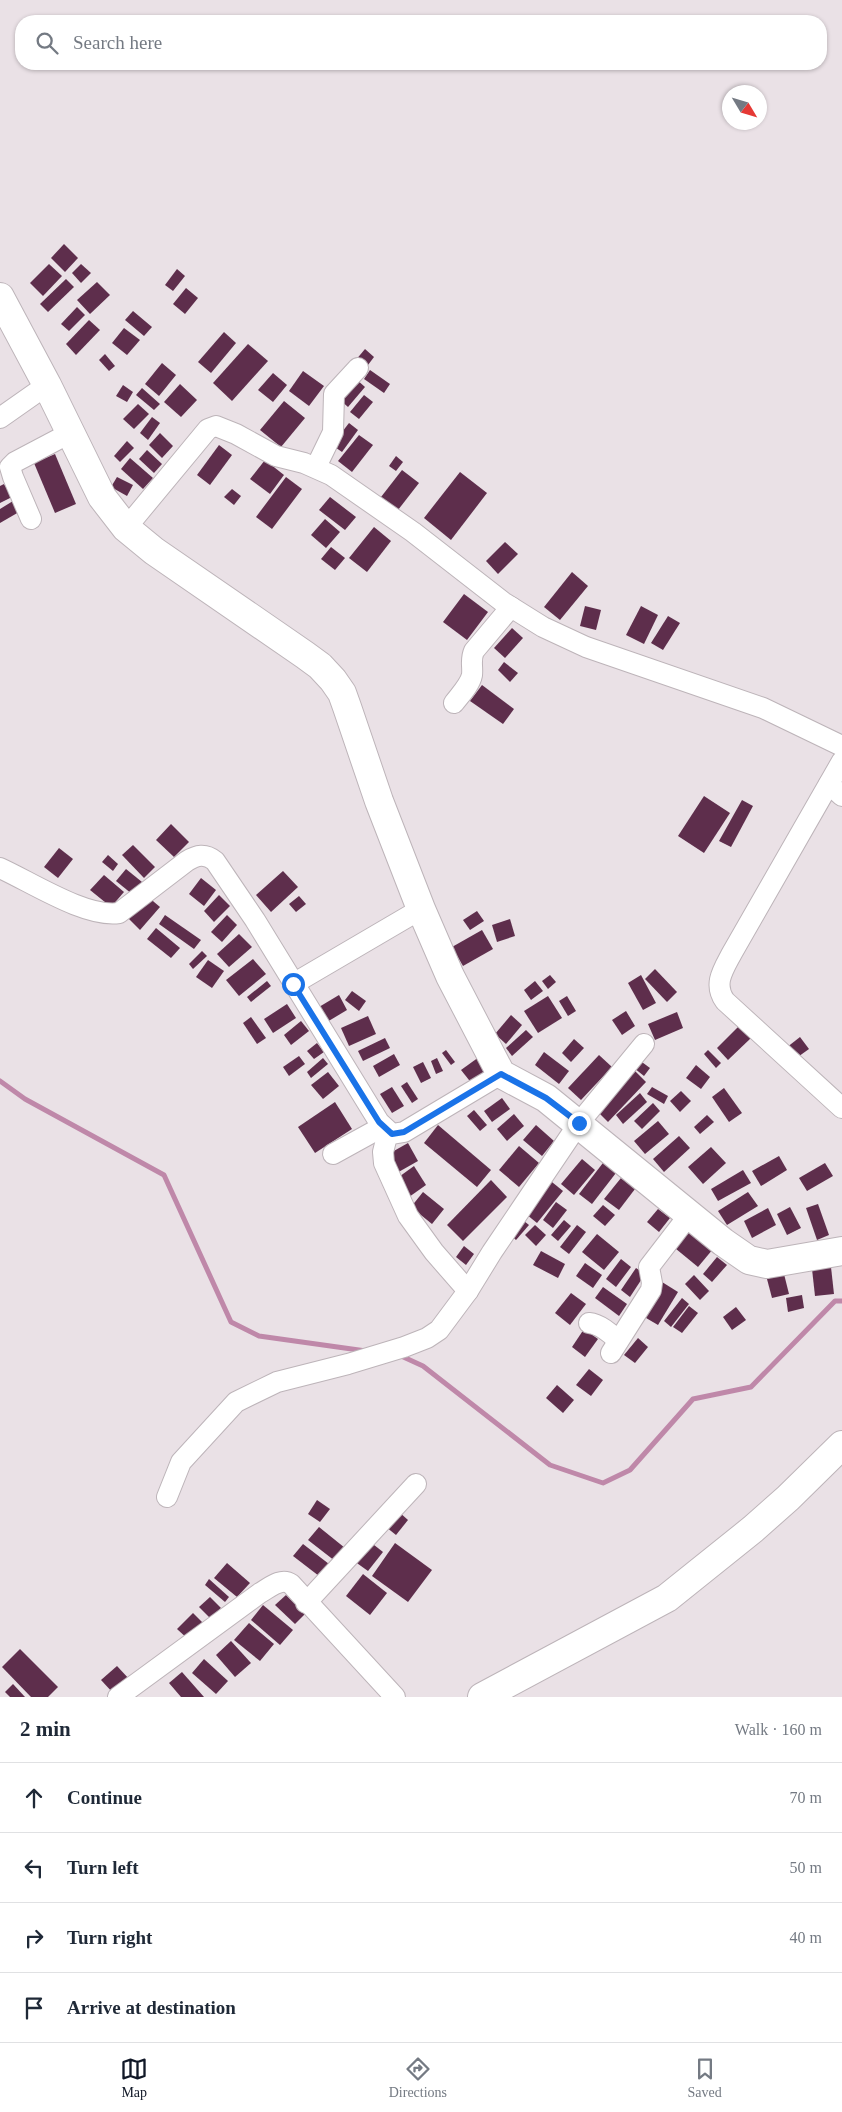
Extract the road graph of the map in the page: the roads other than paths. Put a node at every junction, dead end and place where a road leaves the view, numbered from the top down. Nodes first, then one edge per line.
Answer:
1 (0, 296) edge
2 (358, 368) dead end
3 (48, 385) junction
4 (0, 418) edge
5 (70, 433) junction
6 (316, 467) junction
7 (31, 519) dead end
8 (126, 528) junction
9 (511, 607) junction
10 (454, 703) dead end
11 (842, 746) edge
12 (842, 761) edge
13 (835, 790) edge
14 (0, 868) edge
15 (421, 909) junction
16 (293, 984) junction
17 (644, 1044) dead end
18 (501, 1074) junction
19 (842, 1108) edge
20 (579, 1123) junction
21 (385, 1129) junction
22 (333, 1154) dead end
23 (689, 1215) junction
24 (842, 1251) edge
25 (468, 1291) junction
26 (589, 1323) dead end
27 (842, 1445) edge
28 (416, 1484) dead end
29 (166, 1497) dead end
30 (306, 1603) junction
31 (118, 1697) edge
32 (395, 1697) edge
33 (482, 1697) edge

1 - 3 street
2 - 6 street
3 - 4 street
3 - 5 street
5 - 7 street
5 - 8 street
6 - 8 street
6 - 9 street
8 - 15 street
9 - 10 street
9 - 11 street
12 - 13 street
13 - 19 street
14 - 16 street
15 - 16 street
15 - 18 street
16 - 21 street
17 - 20 street
18 - 20 street
18 - 21 street
20 - 23 street
20 - 25 street
21 - 22 street
21 - 25 street
23 - 24 street
23 - 26 street
25 - 29 street
27 - 33 street
28 - 30 street
30 - 31 street
30 - 32 street

